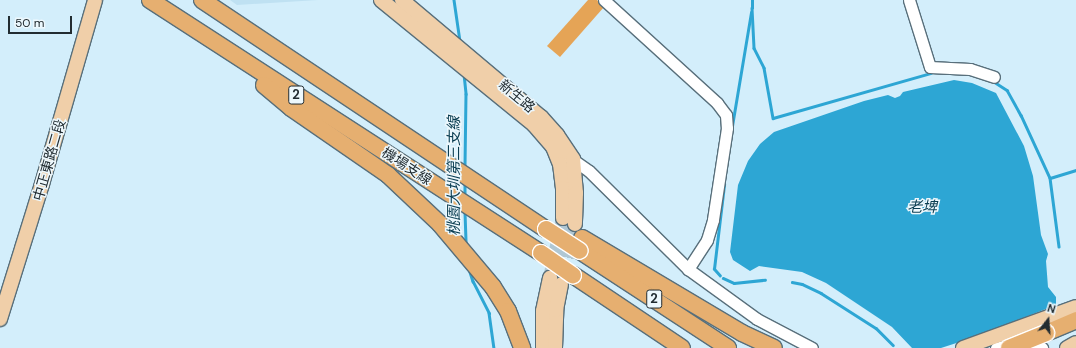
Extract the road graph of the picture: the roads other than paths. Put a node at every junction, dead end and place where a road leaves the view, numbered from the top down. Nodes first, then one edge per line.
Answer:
1 (150, 0) edge
2 (202, 0) edge
3 (381, 0) edge
4 (402, 0) edge
5 (604, 0) edge
6 (909, 0) edge
7 (95, 2) edge
8 (214, 43) junction
9 (445, 45) junction
10 (484, 76) junction
11 (994, 77) dead end
12 (553, 147) junction
13 (573, 159) junction
14 (566, 230) junction
15 (688, 269) junction
16 (561, 279) junction
17 (5, 289) edge
18 (1076, 307) edge
19 (0, 320) edge
20 (1076, 320) edge
21 (1024, 326) junction
22 (742, 332) junction
23 (1027, 344) junction
24 (1076, 344) edge
25 (522, 348) edge
26 (543, 348) edge
27 (555, 348) edge
28 (682, 348) edge
29 (728, 348) edge
30 (765, 348) edge
31 (774, 348) edge
32 (812, 348) edge
33 (963, 348) edge
34 (996, 348) edge
35 (1009, 348) edge
36 (1042, 348) edge
37 (1067, 348) edge

1 - 8 highway, 機場支線 / 2
2 - 14 highway, 機場支線 / 2
3 - 9 main road, 新生路
4 - 9 main road, 新生路
5 - 15 street
6 - 11 street
7 - 17 main road, 中正東路二段
8 - 16 highway, 機場支線 / 2, bridge
8 - 25 highway
9 - 10 main road, 新生路
10 - 12 main road, 新生路
10 - 13 main road, 新生路
12 - 13 street
12 - 14 main road, 新生路
13 - 14 main road, 新生路
13 - 15 street
14 - 22 highway
14 - 29 highway, 機場支線 / 2
15 - 32 street
16 - 26 main road
16 - 27 main road
16 - 28 highway, 機場支線 / 2
17 - 19 main road, 中正東路二段
18 - 21 main road
20 - 35 highway, bridge
21 - 23 main road
21 - 33 main road
22 - 30 highway
22 - 31 highway
23 - 34 street
23 - 36 street
24 - 37 main road

